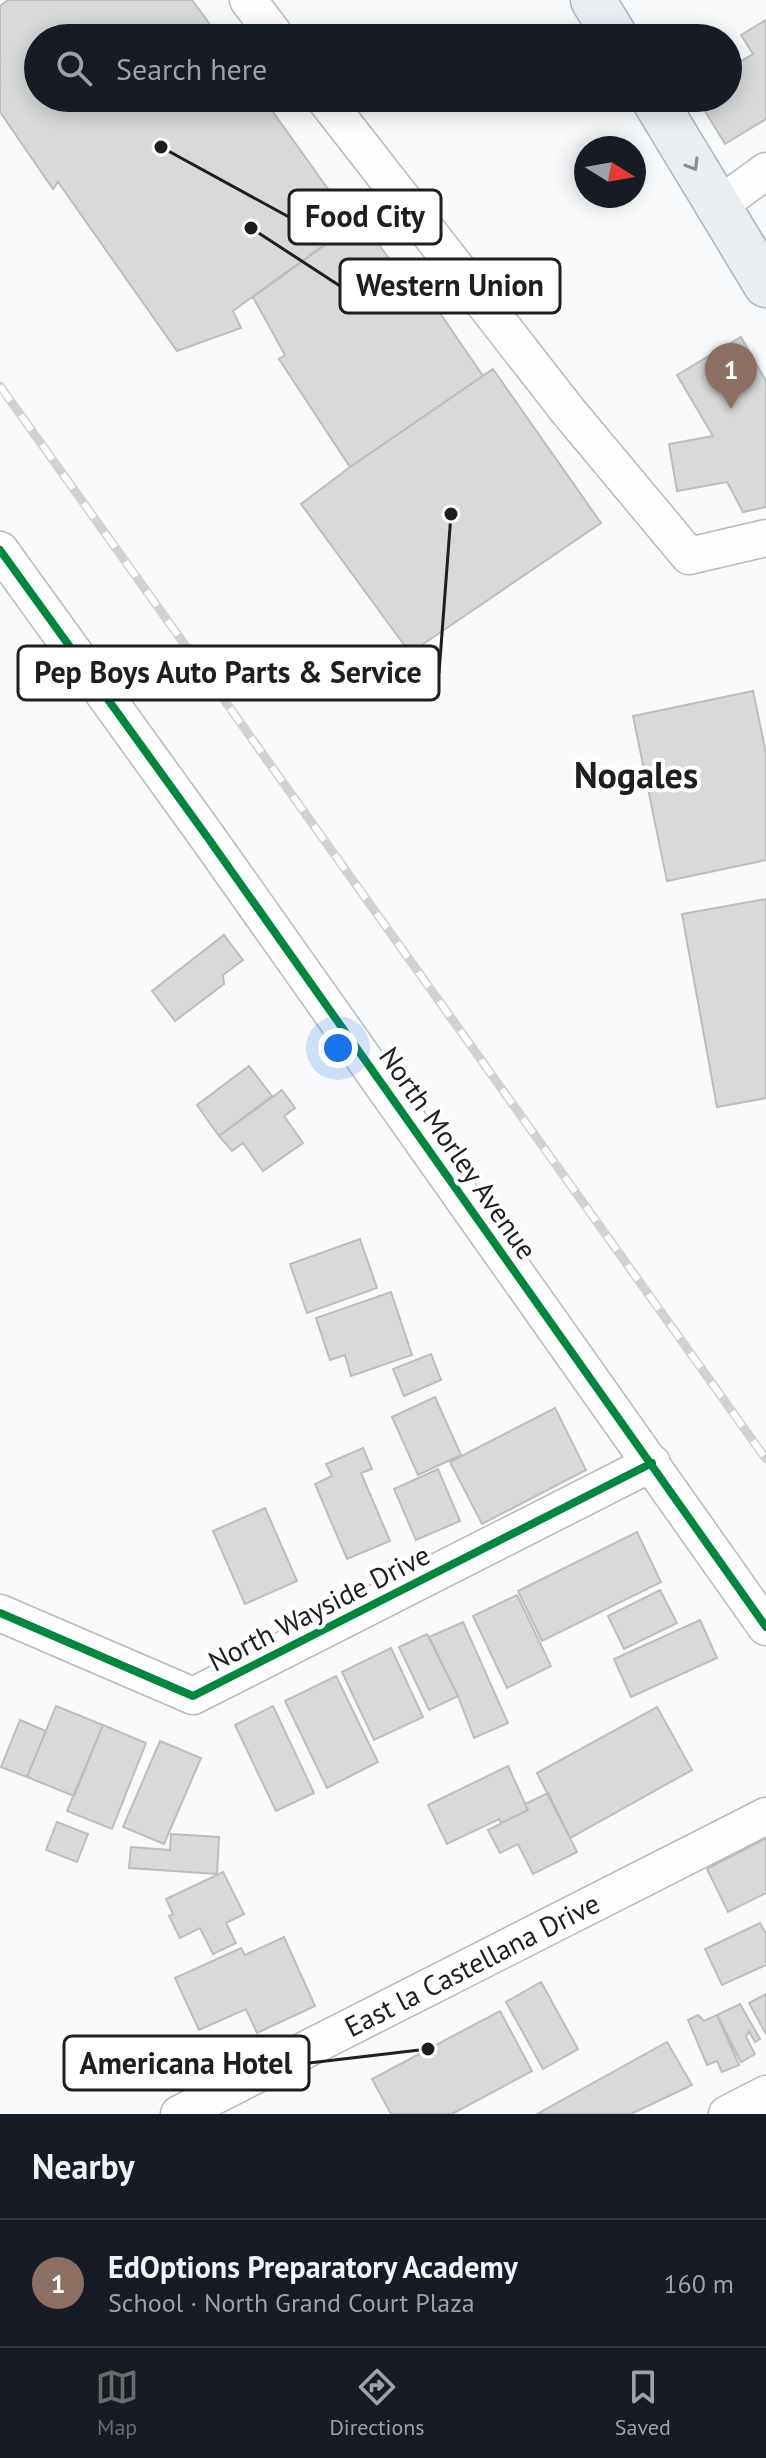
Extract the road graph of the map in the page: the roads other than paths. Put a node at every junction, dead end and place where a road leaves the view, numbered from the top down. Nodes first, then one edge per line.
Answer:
1 (248, 0) edge
2 (593, 0) edge
3 (266, 24) edge
4 (608, 24) edge
5 (335, 112) edge
6 (661, 112) edge
7 (766, 171) edge
8 (718, 206) junction
9 (766, 285) edge
10 (766, 538) edge
11 (0, 550) edge
12 (652, 1463) junction
13 (0, 1613) edge
14 (766, 1627) edge
15 (766, 1816) edge
16 (766, 2094) edge
17 (179, 2114) edge
18 (727, 2114) edge

1 - 3 street
2 - 4 main road
5 - 10 street
6 -> 8 main road
7 - 8 street
8 - 9 main road
11 - 12 street, North Morley Avenue
12 - 13 street, North Wayside Drive
12 - 14 street, North Morley Avenue
15 - 17 street, East la Castellana Drive
16 - 18 street

